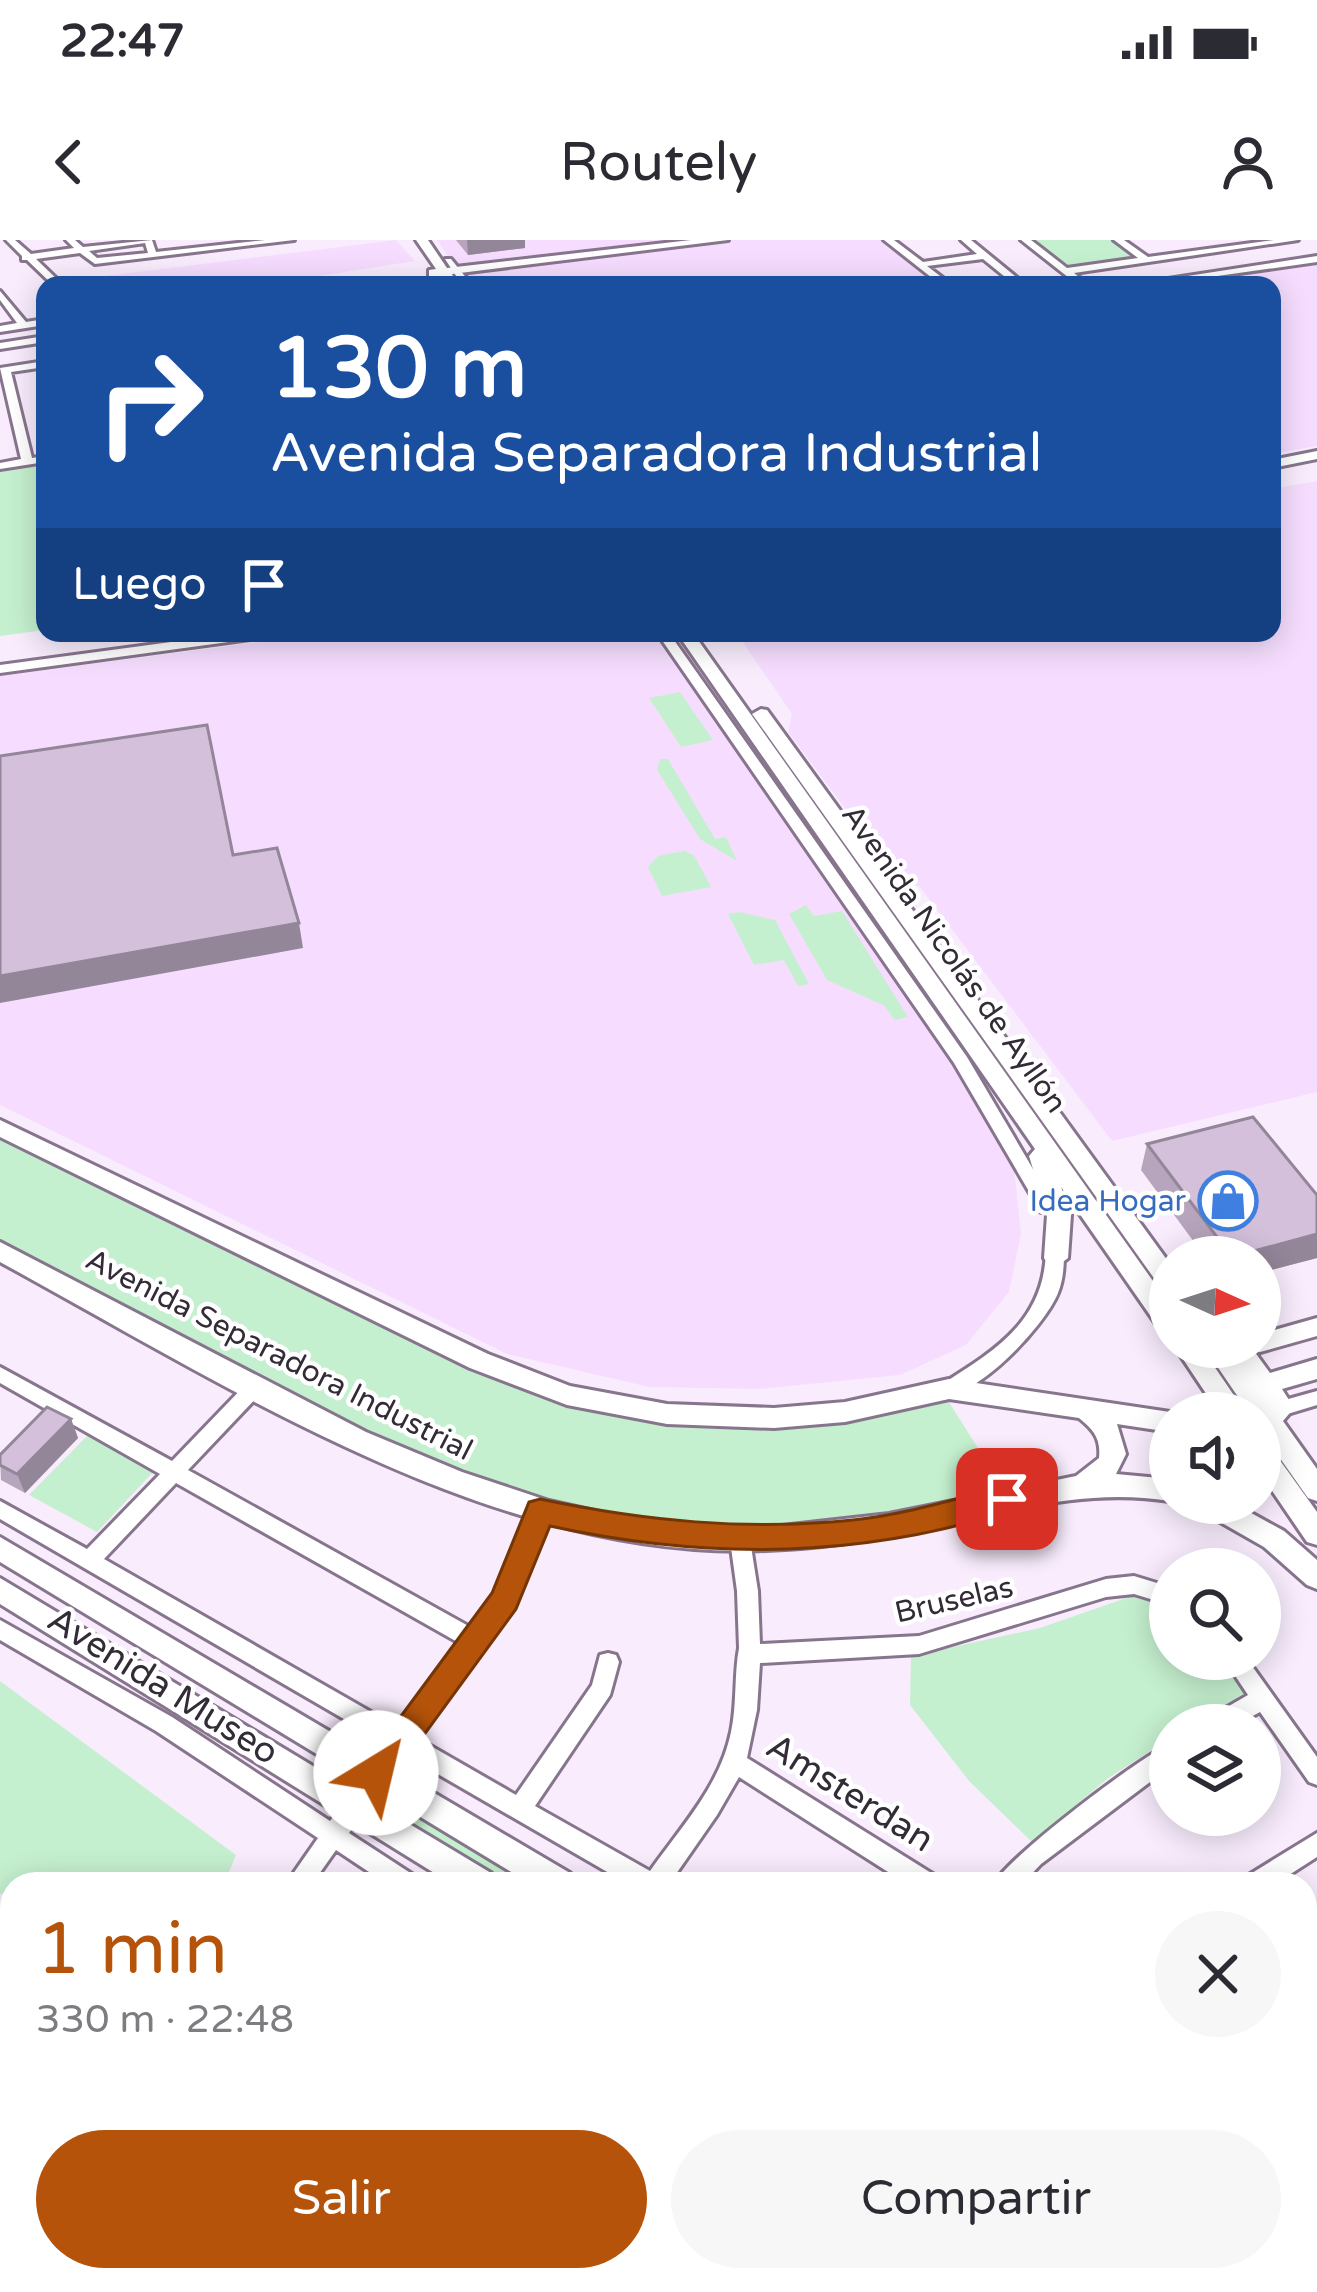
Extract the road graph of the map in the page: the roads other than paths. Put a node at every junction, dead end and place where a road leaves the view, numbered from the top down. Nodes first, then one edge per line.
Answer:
1 (10, 240) edge
2 (70, 240) edge
3 (148, 240) edge
4 (290, 240) edge
5 (410, 240) edge
6 (422, 240) edge
7 (434, 240) edge
8 (619, 240) edge
9 (722, 240) edge
10 (965, 240) edge
11 (1024, 240) edge
12 (1118, 240) edge
13 (1180, 240) edge
14 (1294, 240) edge
15 (894, 241) edge
16 (1276, 241) edge
17 (210, 244) edge
18 (80, 248) junction
19 (1199, 253) junction
20 (153, 255) junction
21 (22, 256) junction
22 (985, 256) junction
23 (0, 257) edge
24 (1317, 259) edge
25 (1146, 260) junction
26 (927, 263) junction
27 (1065, 271) junction
28 (1227, 272) junction
29 (442, 274) edge
30 (47, 276) edge
31 (939, 276) edge
32 (941, 276) edge
33 (1011, 276) edge
34 (1072, 276) edge
35 (1198, 276) edge
36 (3, 301) edge
37 (36, 323) edge
38 (23, 325) junction
39 (0, 329) edge
40 (36, 340) edge
41 (0, 346) edge
42 (36, 366) edge
43 (3, 371) edge
44 (1317, 459) edge
45 (36, 460) edge
46 (27, 461) junction
47 (1281, 465) edge
48 (0, 466) edge
49 (154, 642) edge
50 (669, 642) edge
51 (691, 642) edge
52 (709, 642) edge
53 (0, 669) edge
54 (1023, 1114) junction
55 (0, 1128) edge
56 (0, 1251) edge
57 (1149, 1253) edge
58 (1056, 1258) junction
59 (1149, 1294) edge
60 (1317, 1327) edge
61 (1281, 1337) edge
62 (1232, 1368) edge
63 (1254, 1368) edge
64 (1317, 1369) edge
65 (0, 1374) edge
66 (1265, 1384) junction
67 (256, 1386) junction
68 (949, 1389) junction
69 (1250, 1392) edge
70 (1266, 1392) edge
71 (1317, 1398) edge
72 (1084, 1408) junction
73 (1281, 1413) edge
74 (1149, 1419) edge
75 (1281, 1435) edge
76 (175, 1472) junction
77 (1085, 1481) junction
78 (1281, 1482) edge
79 (1149, 1488) edge
80 (1317, 1490) edge
81 (0, 1509) edge
82 (540, 1511) junction
83 (1247, 1524) edge
84 (1317, 1534) edge
85 (740, 1540) junction
86 (0, 1549) edge
87 (92, 1558) junction
88 (1317, 1577) edge
89 (1149, 1589) edge
90 (0, 1590) edge
91 (0, 1629) edge
92 (476, 1642) junction
93 (747, 1654) junction
94 (190, 1660) junction
95 (608, 1663) dead end
96 (1248, 1680) edge
97 (156, 1682) junction
98 (1260, 1700) junction
99 (1253, 1704) edge
100 (400, 1738) junction
101 (734, 1762) junction
102 (1149, 1770) edge
103 (376, 1773) junction
104 (1317, 1775) edge
105 (423, 1802) junction
106 (353, 1805) junction
107 (520, 1808) junction
108 (400, 1835) junction
109 (331, 1836) junction
110 (1317, 1844) edge
111 (306, 1872) edge
112 (388, 1872) edge
113 (460, 1872) edge
114 (539, 1872) edge
115 (632, 1872) edge
116 (661, 1872) edge
117 (909, 1872) edge
118 (1018, 1872) edge
119 (1274, 1872) edge

1 - 21 street
2 - 18 street
3 - 18 street
3 - 20 street
4 - 17 street
5 - 29 main road
6 - 29 main road
7 - 29 main road
8 - 29 main road
9 - 29 main road
10 - 22 street
11 - 27 street
12 - 25 street
13 - 19 street
14 - 16 street
15 - 26 street
15 - 31 street
16 - 19 street
17 - 20 street
18 - 20 street
18 - 21 street
19 - 25 street
19 - 28 street
21 - 23 street
21 - 30 street
22 - 26 street
22 - 33 street
24 - 28 street
25 - 27 street
26 - 32 street
27 - 34 street
28 - 35 street
36 - 38 street
37 - 38 street
38 - 39 street
40 - 41 street
42 - 43 street
43 - 46 street
44 - 47 main road
45 - 46 street
46 - 48 street
49 - 53 street
50 - 58 street, Avenida Nicolás de Ayllón
51 - 54 main road, Avenida Nicolás de Ayllón
52 - 57 main road, Avenida Nicolás de Ayllón
54 - 58 main road
54 - 59 main road, Avenida Nicolás de Ayllón
55 - 68 main road
56 - 67 main road, Avenida Separadora Industrial
58 - 68 street
60 - 61 main road
62 - 69 main road
63 - 66 main road
64 - 66 main road
65 - 76 street
66 - 70 main road
67 - 76 street
67 - 82 main road, Avenida Separadora Industrial
68 - 72 main road
71 - 73 street
72 - 74 main road
72 - 77 main road
75 - 80 main road
76 - 87 street
76 - 92 street
77 - 79 main road, Avenida Separadora Industrial
77 - 85 main road, Avenida Separadora Industrial
78 - 84 main road
81 - 87 street
82 - 85 main road, Avenida Separadora Industrial
82 - 92 street
83 - 88 main road
85 - 93 street
86 - 94 main road
87 - 100 street
89 - 93 street, Bruselas
90 - 97 main road
91 - 109 street, Avenida Museo
92 - 100 street
93 - 101 street
94 - 97 main road
94 - 103 main road
95 - 107 street
96 - 98 street
97 - 106 main road
98 - 99 street
98 - 104 street
100 - 103 street
100 - 107 street
101 - 116 street
101 - 117 street, Amsterdan
102 - 118 street
103 - 105 main road
103 - 106 street
105 - 108 main road
105 - 114 main road
106 - 108 main road
106 - 109 street
107 - 115 street
108 - 113 main road
109 - 111 street
109 - 112 street, Avenida Museo
110 - 119 street

